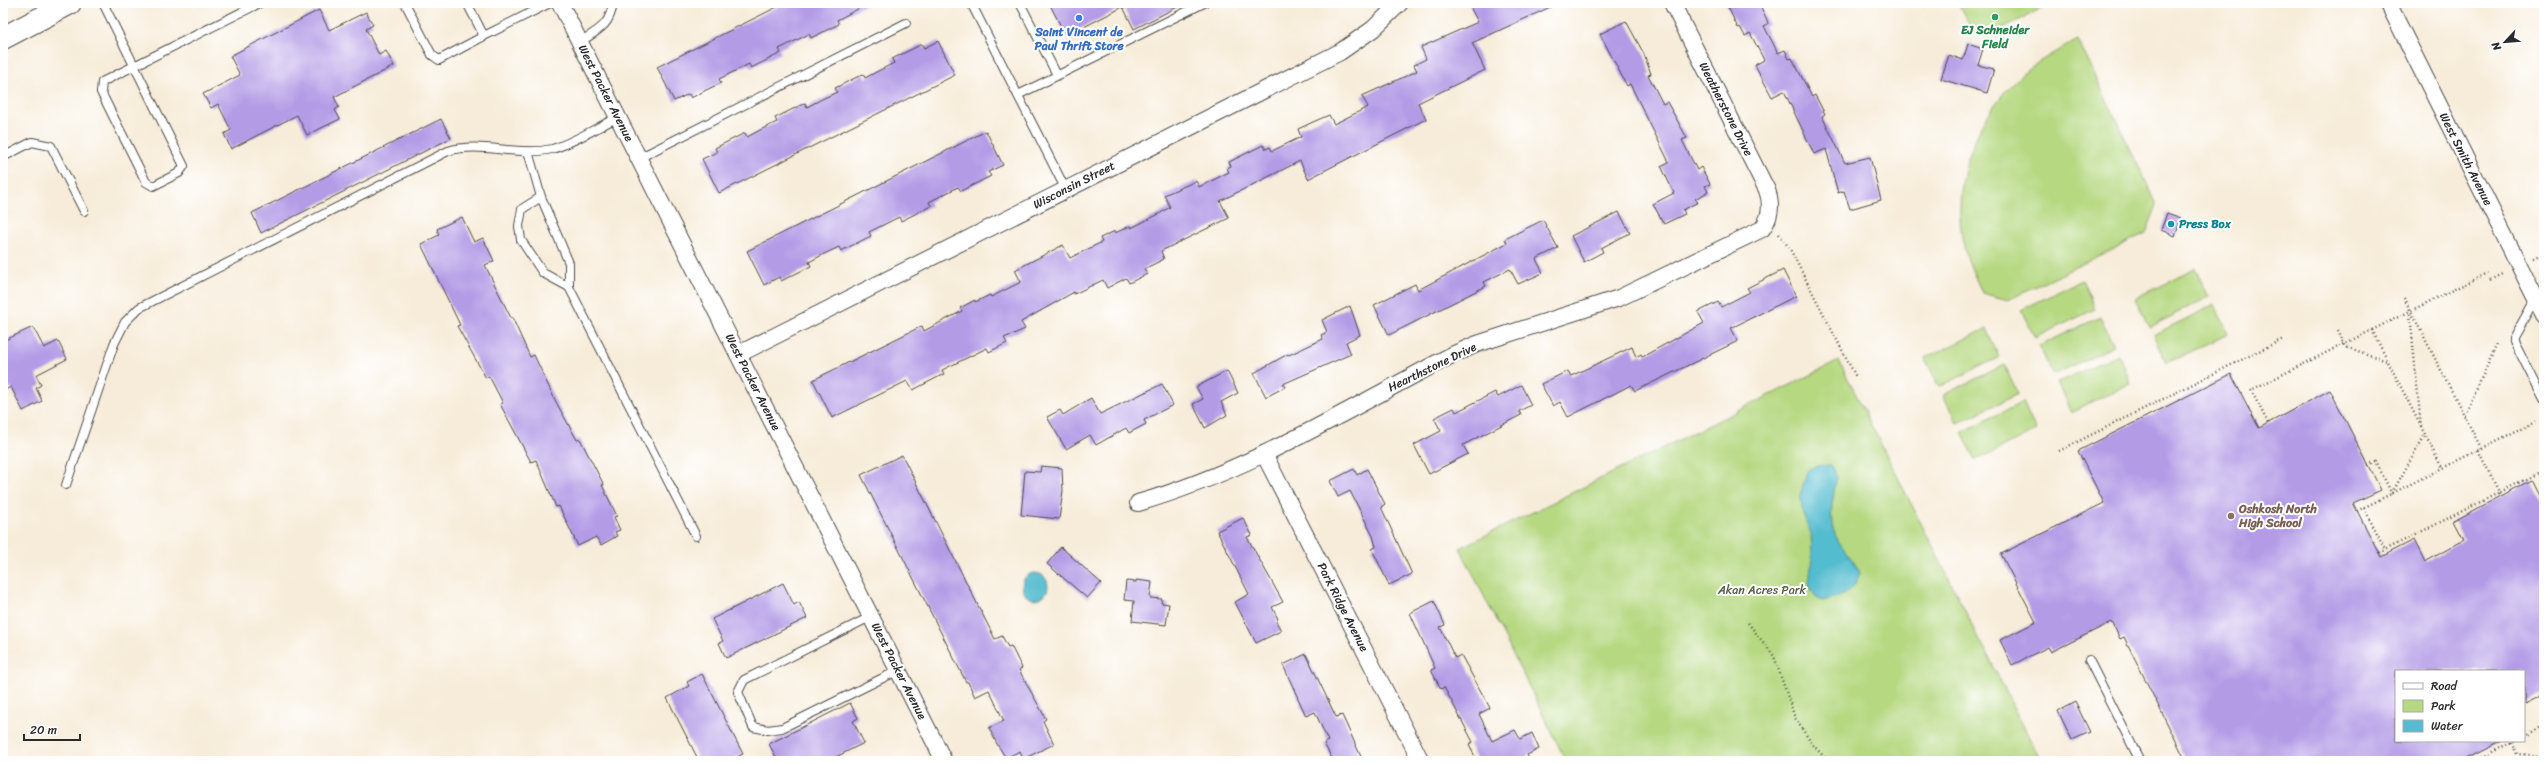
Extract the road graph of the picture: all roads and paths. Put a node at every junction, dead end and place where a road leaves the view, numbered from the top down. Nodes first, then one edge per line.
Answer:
1 (70, 3) edge
2 (103, 3) edge
3 (260, 3) edge
4 (405, 3) edge
5 (466, 3) edge
6 (550, 3) edge
7 (560, 3) edge
8 (613, 3) edge
9 (971, 3) edge
10 (1020, 3) edge
11 (1204, 3) edge
12 (1400, 3) edge
13 (1672, 3) edge
14 (2388, 3) edge
15 (906, 23) dead end
16 (484, 36) junction
17 (3, 38) edge
18 (580, 42) junction
19 (135, 66) junction
20 (1058, 75) junction
21 (1018, 95) junction
22 (618, 117) junction
23 (528, 151) junction
24 (3, 157) edge
25 (639, 158) junction
26 (1066, 190) junction
27 (541, 198) junction
28 (84, 211) dead end
29 (1768, 220) junction
30 (2487, 273) dead end
31 (569, 287) junction
32 (2404, 298) dead end
33 (2536, 298) junction
34 (2410, 311) junction
35 (2544, 315) edge
36 (2338, 330) dead end
37 (2372, 330) junction
38 (2283, 339) dead end
39 (2345, 344) junction
40 (2497, 344) dead end
41 (738, 354) junction
42 (2387, 361) junction
43 (1856, 377) dead end
44 (2544, 400) edge
45 (2464, 416) junction
46 (2536, 421) dead end
47 (2268, 423) dead end
48 (2422, 428) junction
49 (2426, 435) junction
50 (2480, 449) junction
51 (2059, 451) dead end
52 (1264, 454) junction
53 (2368, 466) dead end
54 (2442, 468) junction
55 (2544, 470) edge
56 (66, 485) dead end
57 (2500, 492) junction
58 (2392, 494) junction
59 (2501, 496) dead end
60 (1138, 503) dead end
61 (2364, 508) junction
62 (2357, 511) dead end
63 (696, 536) dead end
64 (2385, 550) junction
65 (2379, 553) dead end
66 (872, 616) junction
67 (1748, 623) dead end
68 (2088, 660) dead end
69 (899, 670) junction
70 (2544, 725) edge
71 (2525, 735) edge
72 (2512, 742) edge
73 (2544, 756) edge
74 (944, 761) edge
75 (1421, 761) edge
76 (1828, 761) edge
77 (2140, 761) edge
78 (2474, 761) edge

1 - 17 main road
2 - 19 lane
3 - 19 lane
4 - 16 lane
5 - 16 lane
6 - 16 lane
7 - 18 street, West Packer Avenue
8 - 18 lane
9 - 21 lane
10 - 20 lane
11 - 20 lane
12 - 26 street, Wisconsin Street
13 - 29 street, Weatherstone Drive
14 - 33 street, West Smith Avenue
15 - 25 lane
18 - 22 street, West Packer Avenue
19 - 19 lane
20 - 21 lane
21 - 26 lane
22 - 23 lane
22 - 25 street, West Packer Avenue
23 - 27 lane
23 - 56 lane
24 - 28 lane
25 - 41 street, West Packer Avenue
26 - 41 street, Wisconsin Street
27 - 31 lane
27 - 31 lane
29 - 43 path
29 - 52 street, Hearthstone Drive
30 - 34 path
31 - 63 lane
32 - 34 path
33 - 35 street, West Smith Avenue
33 - 44 lane
34 - 37 path
34 - 45 path
34 - 48 path
36 - 39 path
37 - 39 path
37 - 42 path
38 - 51 path
39 - 42 path
39 - 47 path
40 - 45 path
41 - 66 street, West Packer Avenue
42 - 48 path
45 - 50 path
46 - 50 path
48 - 49 path
49 - 54 path
49 - 58 path
50 - 54 path
50 - 57 path
52 - 60 street, Hearthstone Drive
52 - 75 street, Park Ridge Avenue
53 - 58 path
54 - 58 path
55 - 57 path
57 - 59 path
57 - 64 path
58 - 61 path
61 - 62 path
61 - 64 path
64 - 65 path
66 - 69 street, West Packer Avenue
66 - 69 lane
67 - 76 path
68 - 77 lane
69 - 74 street, West Packer Avenue
70 - 71 path
72 - 73 path
72 - 78 path

